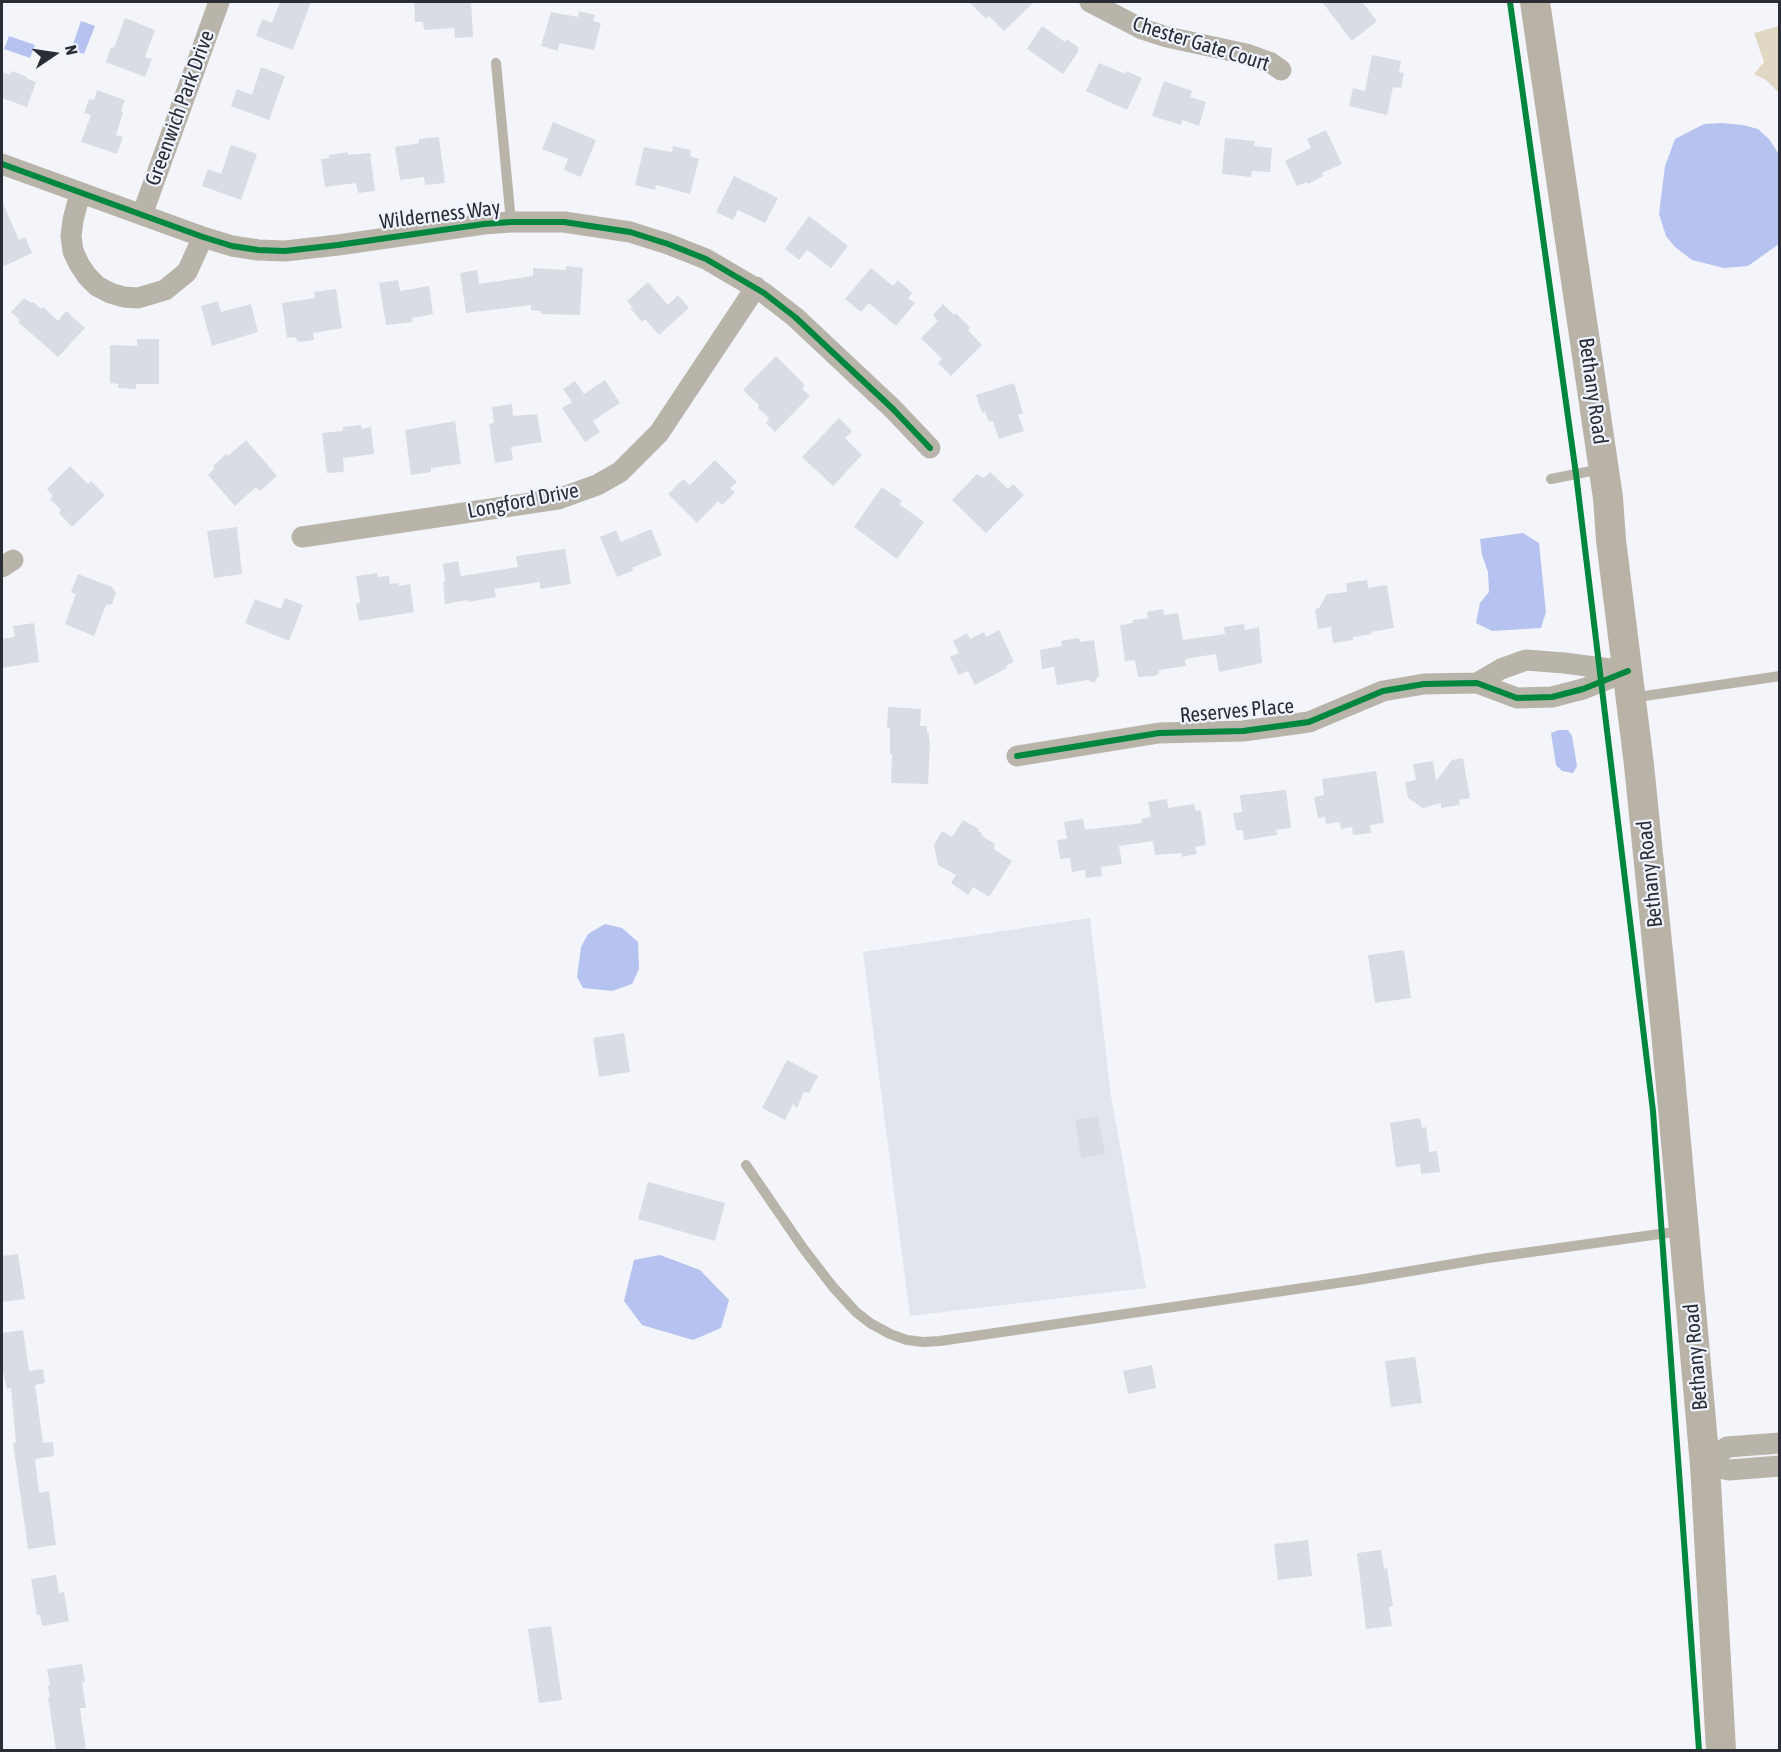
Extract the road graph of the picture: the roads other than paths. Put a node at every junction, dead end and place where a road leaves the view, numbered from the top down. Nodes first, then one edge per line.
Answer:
1 (219, 2) edge
2 (1090, 2) edge
3 (1535, 2) edge
4 (496, 63) dead end
5 (1281, 70) dead end
6 (2, 164) edge
7 (80, 193) junction
8 (142, 215) junction
9 (511, 222) junction
10 (203, 237) junction
11 (756, 287) junction
12 (930, 448) dead end
13 (1604, 469) junction
14 (1551, 479) dead end
15 (302, 537) dead end
16 (1779, 676) edge
17 (1477, 683) junction
18 (1629, 684) junction
19 (1017, 756) dead end
20 (746, 1165) dead end
21 (1684, 1230) junction
22 (1779, 1443) edge
23 (1705, 1465) junction
24 (1779, 1466) edge
25 (1721, 1750) edge

1 - 8 street, Greenwich Park Drive
2 - 5 street, Chester Gate Court
3 - 13 main road, Bethany Road
4 - 9 lane
6 - 7 street, Wilderness Way
7 - 8 street, Wilderness Way
7 - 10 street
8 - 10 street, Wilderness Way
9 - 10 street, Wilderness Way
9 - 11 street, Wilderness Way
11 - 12 street, Wilderness Way
11 - 15 street, Longford Drive
13 - 14 lane
13 - 18 main road, Bethany Road
16 - 18 lane
17 - 18 street, Reserves Place
17 - 18 street, Reserves Place
17 - 19 street, Reserves Place
18 - 21 main road, Bethany Road
20 - 21 lane
21 - 23 main road, Bethany Road
22 - 23 street
23 - 24 street
23 - 25 main road, Bethany Road

